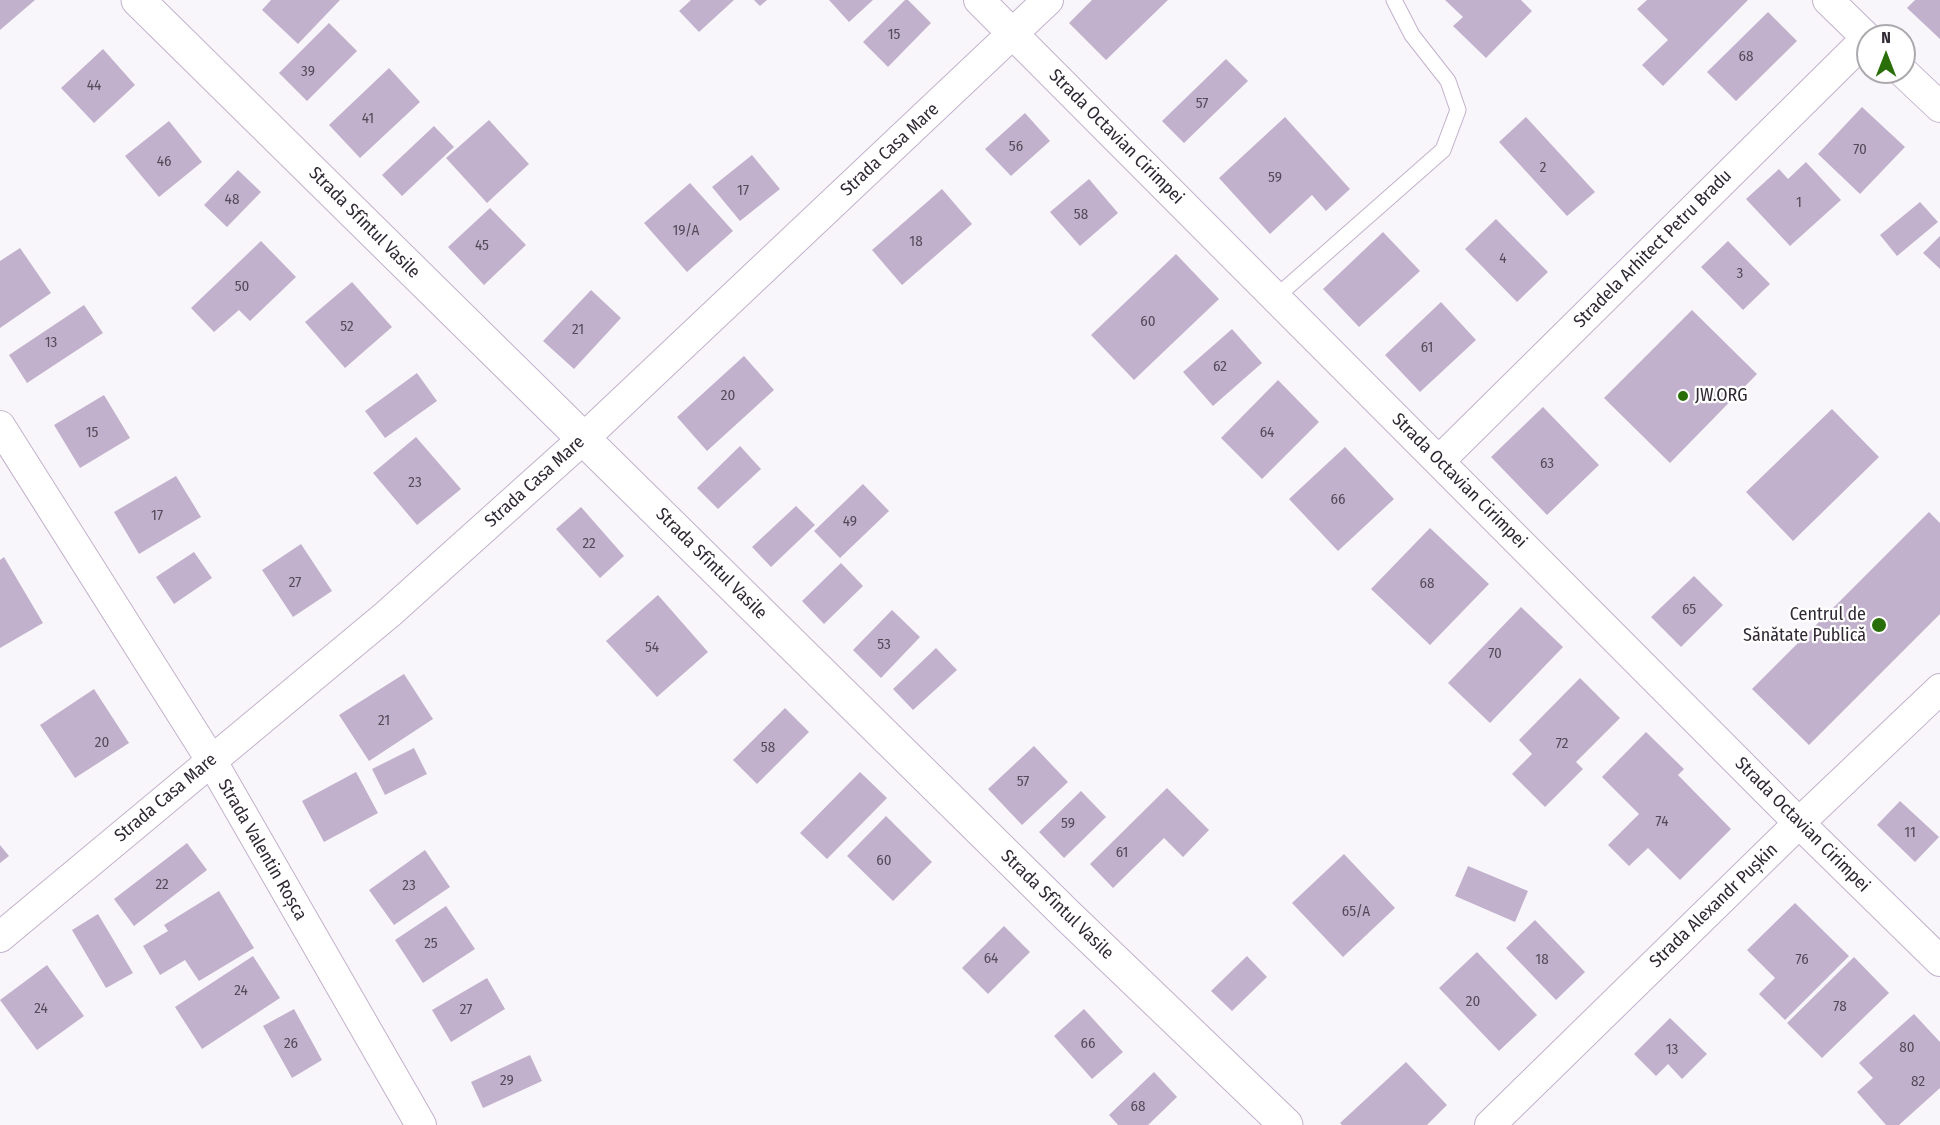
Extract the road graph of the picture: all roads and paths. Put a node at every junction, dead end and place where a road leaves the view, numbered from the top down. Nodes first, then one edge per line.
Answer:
1 (138, 0) edge
2 (979, 0) edge
3 (1048, 0) edge
4 (1394, 0) edge
5 (1828, 0) edge
6 (1856, 27) edge
7 (1013, 34) junction
8 (1856, 49) edge
9 (1916, 84) edge
10 (1940, 107) edge
11 (1276, 297) junction
12 (0, 426) edge
13 (583, 439) junction
14 (1439, 460) junction
15 (1940, 689) edge
16 (211, 760) junction
17 (1799, 823) junction
18 (0, 937) edge
19 (1940, 961) edge
20 (422, 1125) edge
21 (1286, 1125) edge
22 (1490, 1125) edge

1 - 13 street, Strada Sfîntul Vasile
2 - 7 street, Strada Octavian Cirimpei
3 - 7 street, Strada Casa Mare
4 - 11 lane
5 - 6 street
7 - 11 street, Strada Octavian Cirimpei
7 - 13 street, Strada Casa Mare
8 - 14 street, Stradela Arhitect Petru Bradu
9 - 10 street
11 - 14 street, Strada Octavian Cirimpei
12 - 16 street, Strada Valentin Roșca
13 - 16 street, Strada Casa Mare
13 - 21 street, Strada Sfîntul Vasile
14 - 17 street, Strada Octavian Cirimpei
15 - 17 street, Strada Alexandr Pușkin
16 - 18 street, Strada Casa Mare
16 - 20 street, Strada Valentin Roșca
17 - 19 street, Strada Octavian Cirimpei
17 - 22 street, Strada Alexandr Pușkin

